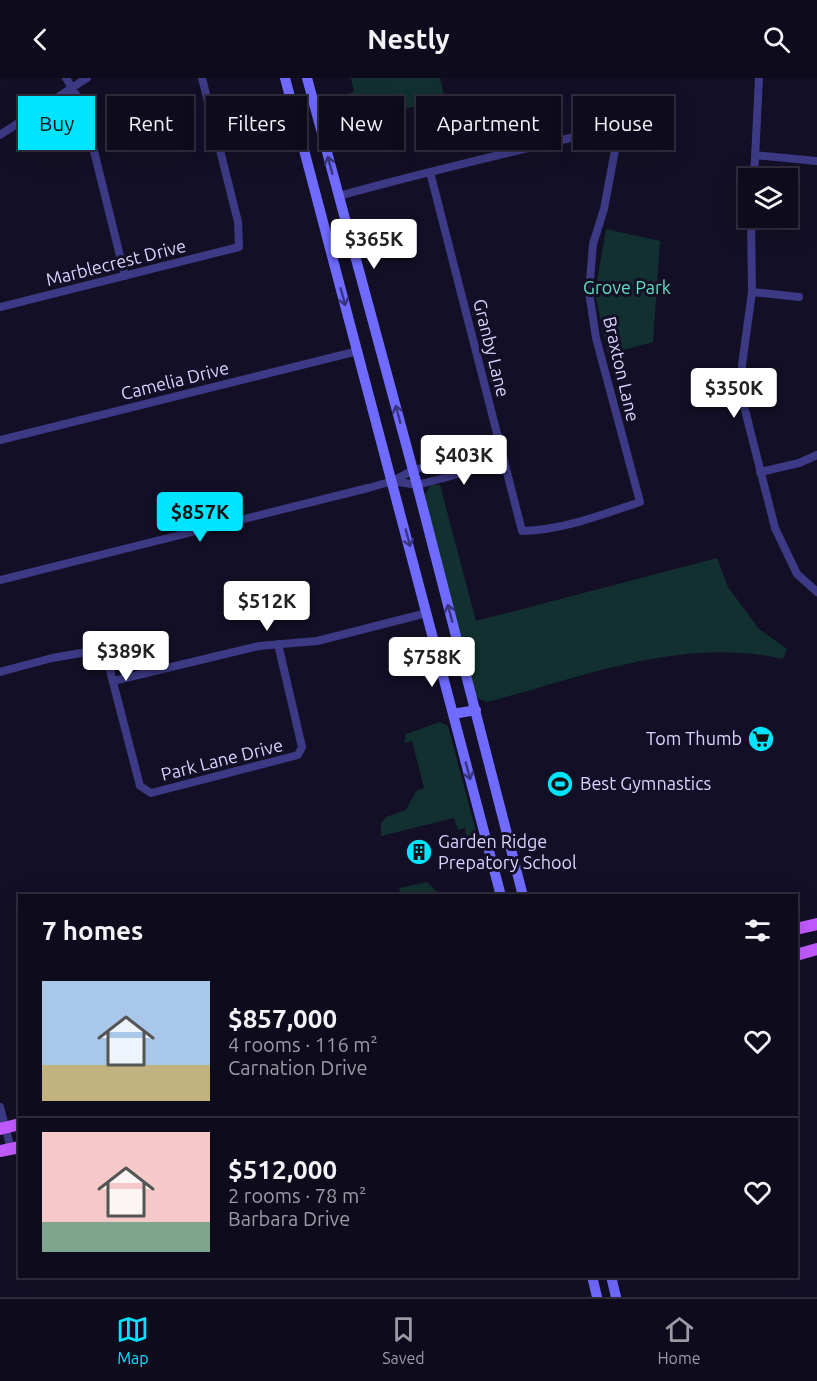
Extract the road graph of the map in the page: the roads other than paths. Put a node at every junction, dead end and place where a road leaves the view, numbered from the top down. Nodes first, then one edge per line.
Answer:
1 (66, 78) edge
2 (87, 78) edge
3 (202, 78) edge
4 (285, 78) edge
5 (307, 78) edge
6 (759, 78) edge
7 (72, 86) junction
8 (0, 135) edge
9 (755, 155) junction
10 (817, 161) edge
11 (754, 168) edge
12 (430, 172) junction
13 (339, 196) junction
14 (751, 228) edge
15 (125, 276) junction
16 (752, 292) junction
17 (799, 297) dead end
18 (0, 307) edge
19 (358, 351) junction
20 (0, 440) edge
21 (501, 447) junction
22 (817, 455) edge
23 (504, 462) junction
24 (413, 470) junction
25 (760, 472) junction
26 (393, 481) junction
27 (417, 485) junction
28 (522, 531) joint
29 (0, 580) edge
30 (817, 592) edge
31 (427, 613) junction
32 (278, 644) junction
33 (0, 672) edge
34 (113, 681) junction
35 (476, 710) junction
36 (453, 714) junction
37 (500, 894) edge
38 (522, 894) edge
39 (817, 924) edge
40 (798, 929) edge
41 (817, 949) edge
42 (798, 954) edge
43 (0, 1107) edge
44 (18, 1125) edge
45 (3, 1129) edge
46 (10, 1149) edge
47 (592, 1278) edge
48 (611, 1278) edge
49 (597, 1297) edge
50 (616, 1297) edge

1 - 7 street
2 - 7 street
3 - 15 street, Marblecrest Drive
4 -> 19 main road
13 -> 5 main road
6 - 9 street
7 - 8 street
7 - 15 street
9 - 10 street
9 - 11 street
12 - 13 street
12 - 21 street, Granby Lane
12 - 28 street, Braxton Lane
24 -> 13 main road
14 - 16 street
15 - 18 street, Marblecrest Drive
16 - 17 street
16 - 25 street
19 - 20 street, Camelia Drive
19 - 26 main road
21 - 23 street, Granby Lane
21 - 24 street
22 - 25 street
23 - 27 street
23 - 28 street, Granby Lane
24 - 26 street
24 - 27 main road
25 - 30 street
26 - 27 street
26 - 29 street
26 -> 31 main road
35 -> 27 main road
31 - 32 street
31 - 36 main road
32 - 34 street
32 - 34 street, Park Lane Drive
33 - 34 street, Park Lane Drive
35 - 36 main road
35 - 38 main road
36 -> 37 main road
39 - 40 main road
41 - 42 main road
43 - 45 street
44 - 45 main road
45 - 46 street
47 - 49 main road
48 - 50 main road

